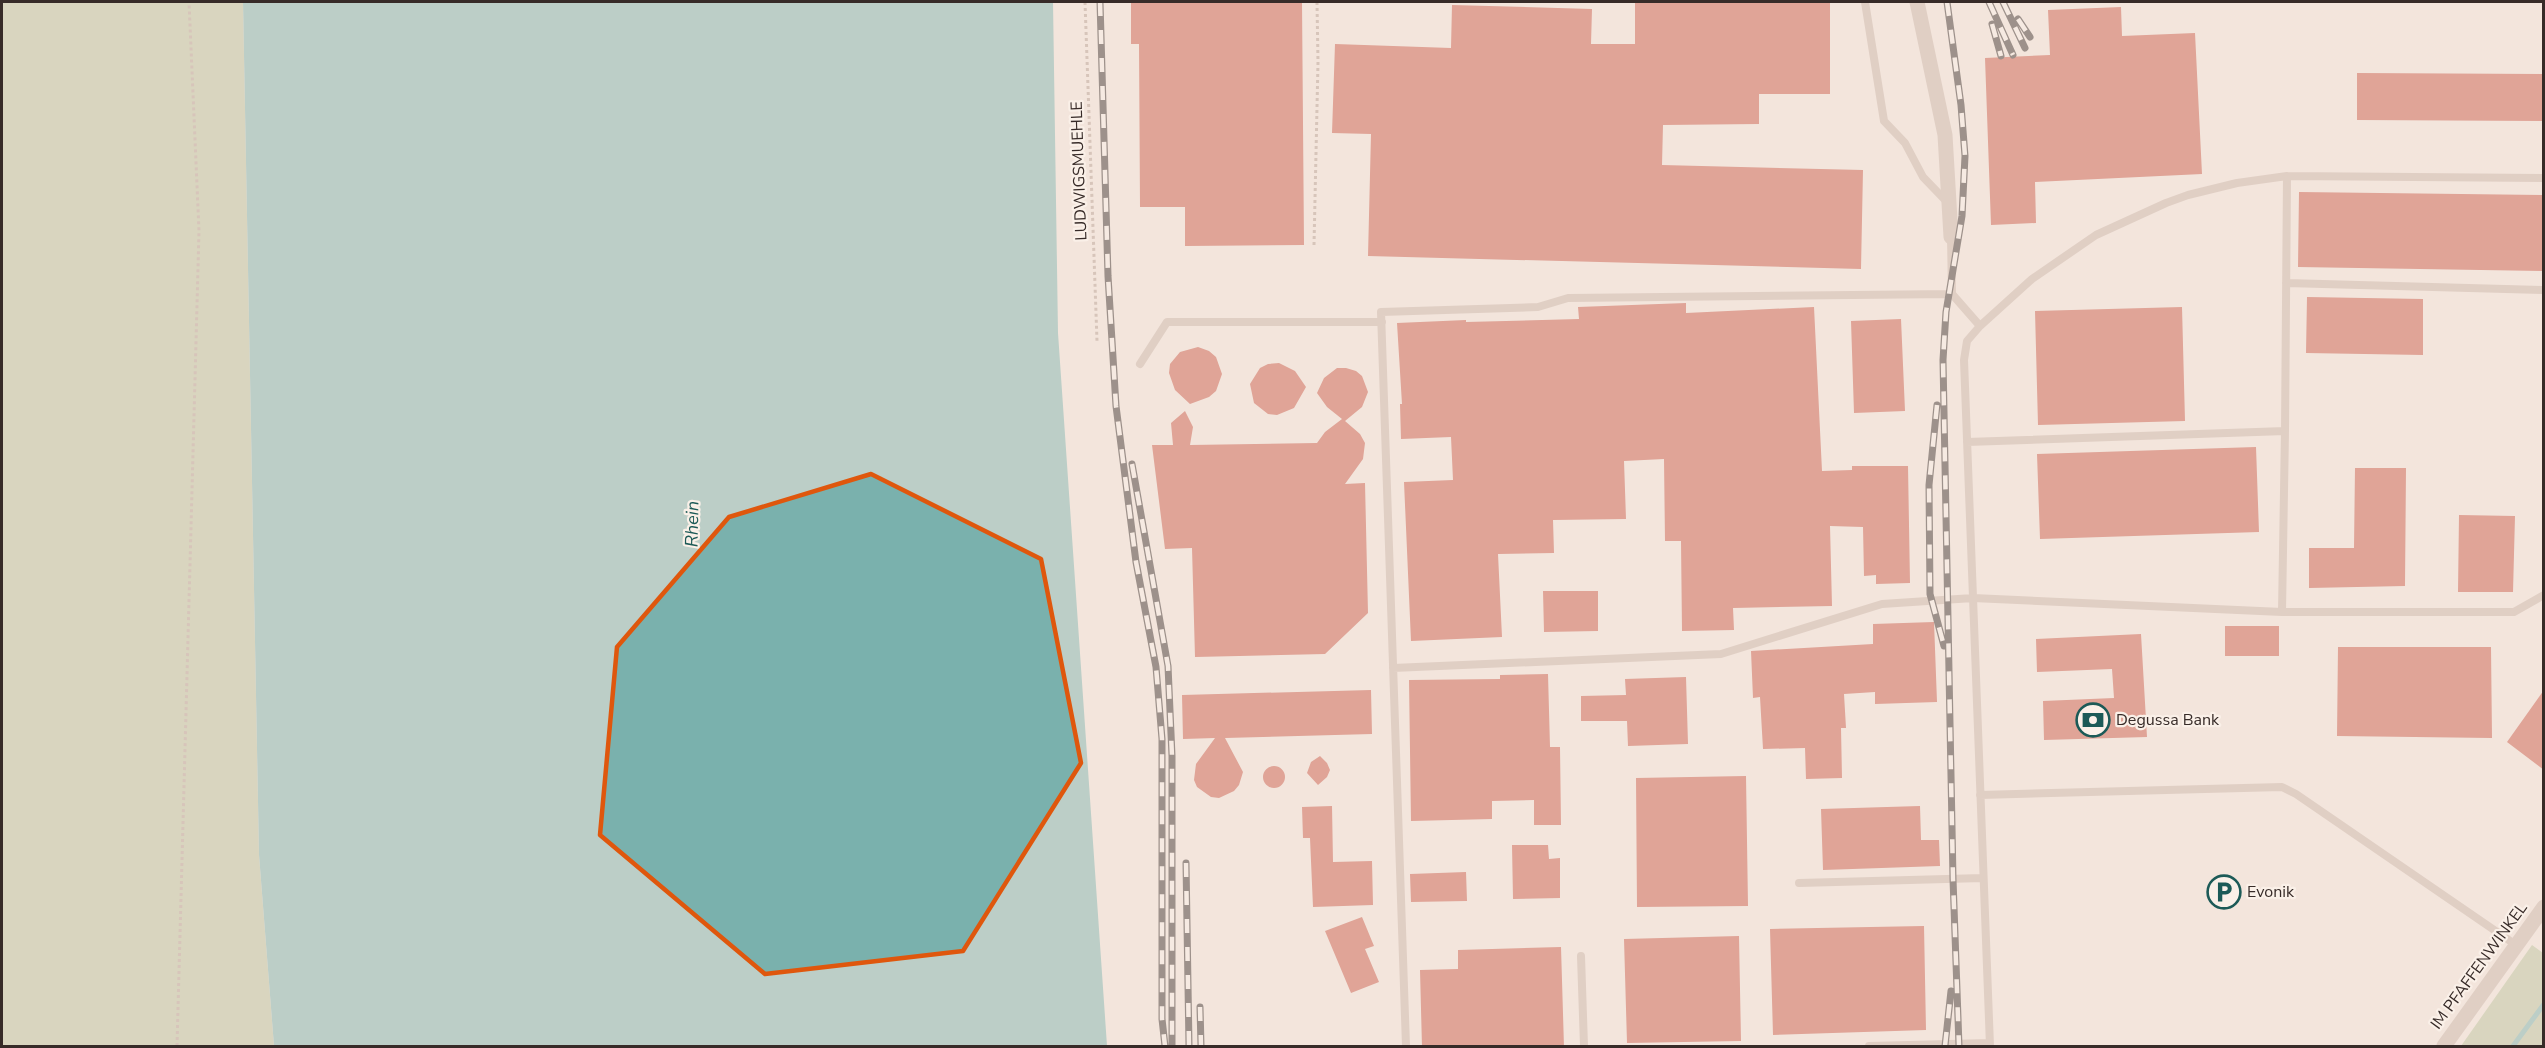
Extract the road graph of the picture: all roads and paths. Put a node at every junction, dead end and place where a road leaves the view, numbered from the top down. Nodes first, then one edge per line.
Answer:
1 (189, 2) edge
2 (1085, 2) edge
3 (1317, 2) edge
4 (1865, 2) edge
5 (1917, 2) edge
6 (2287, 176) junction
7 (2544, 178) edge
8 (1949, 205) junction
9 (1951, 237) joint
10 (1314, 245) dead end
11 (2286, 283) junction
12 (2544, 290) edge
13 (1952, 294) junction
14 (1382, 322) junction
15 (1980, 326) junction
16 (1096, 341) dead end
17 (1140, 364) dead end
18 (2285, 431) junction
19 (1967, 442) junction
20 (2544, 595) edge
21 (1973, 598) junction
22 (2282, 612) junction
23 (1393, 668) junction
24 (1980, 795) junction
25 (1983, 878) junction
26 (1799, 883) dead end
27 (2544, 907) edge
28 (2516, 945) junction
29 (1581, 956) dead end
30 (1990, 1045) edge
31 (177, 1047) edge
32 (1406, 1047) edge
33 (1584, 1047) edge
34 (1869, 1047) edge
35 (2444, 1047) edge

1 - 31 path
2 - 16 path, LUDWIGSMUEHLE
3 - 10 path
4 - 8 lane
5 - 8 street
6 - 7 lane
6 - 11 lane
6 - 15 lane
8 - 9 street
9 - 13 lane
11 - 12 lane
11 - 18 lane
13 - 14 lane
13 - 15 lane
14 - 17 lane
14 - 23 lane
15 - 19 lane
18 - 19 lane
18 - 22 lane
19 - 21 lane
20 - 22 lane
21 - 22 lane
21 - 23 lane
21 - 24 lane
23 - 32 lane
24 - 25 lane
24 - 28 lane
25 - 26 lane
25 - 30 lane
27 - 28 street, IM PFAFFENWINKEL
28 - 35 street, IM PFAFFENWINKEL
29 - 33 lane
30 - 34 lane

